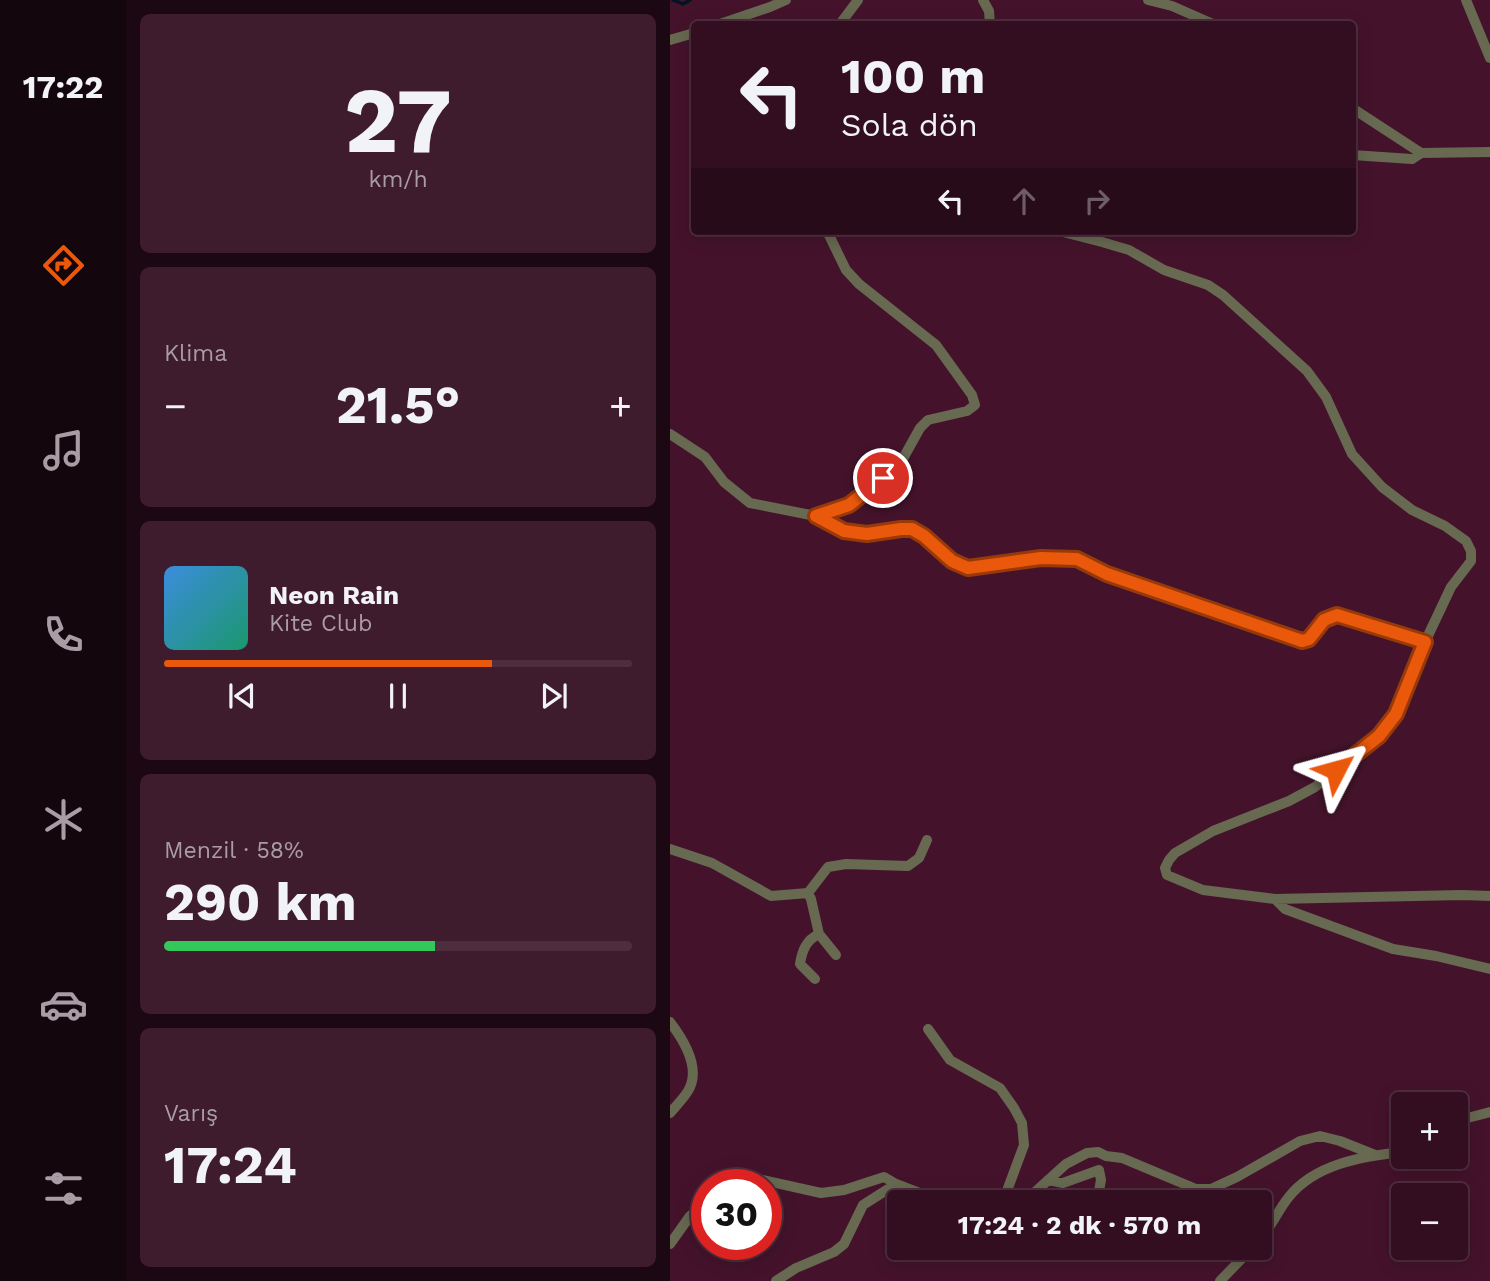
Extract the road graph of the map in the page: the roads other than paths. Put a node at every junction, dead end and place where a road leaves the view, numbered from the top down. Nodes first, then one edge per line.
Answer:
1 (786, 0) edge
2 (858, 0) edge
3 (983, 0) edge
4 (998, 0) edge
5 (1148, 0) edge
6 (1466, 0) edge
7 (989, 11) junction
8 (729, 21) edge
9 (842, 21) edge
10 (990, 21) edge
11 (1206, 21) edge
12 (691, 34) edge
13 (670, 40) edge
14 (1490, 58) edge
15 (1356, 111) edge
16 (1490, 152) edge
17 (1421, 153) junction
18 (1356, 155) edge
19 (829, 235) edge
20 (1075, 235) edge
21 (670, 433) edge
22 (816, 516) junction
23 (1425, 642) junction
24 (927, 840) dead end
25 (670, 849) edge
26 (808, 893) junction
27 (1490, 896) edge
28 (1275, 900) junction
29 (819, 933) junction
30 (836, 955) dead end
31 (1490, 970) edge
32 (815, 979) dead end
33 (670, 1021) edge
34 (928, 1029) dead end
35 (1490, 1112) edge
36 (670, 1113) edge
37 (1468, 1118) edge
38 (1391, 1153) edge
39 (1375, 1155) junction
40 (1048, 1180) junction
41 (782, 1184) edge
42 (896, 1184) junction
43 (912, 1190) edge
44 (1008, 1190) edge
45 (1037, 1190) edge
46 (1099, 1190) edge
47 (691, 1215) edge
48 (1272, 1226) edge
49 (670, 1244) edge
50 (1240, 1260) edge
51 (776, 1281) edge
52 (1220, 1281) edge

1 - 8 street
2 - 9 street
3 - 7 street
4 - 7 street
5 - 11 street
6 - 14 street
7 - 10 street
12 - 13 street
15 - 17 street
16 - 17 street
17 - 18 street
19 - 22 street
20 - 23 street
21 - 22 street
22 - 23 street
23 - 28 street
24 - 26 street
25 - 26 street
26 - 29 street
27 - 28 street
28 - 31 street
29 - 30 street
29 - 32 street
33 - 36 street
34 - 44 street
35 - 37 street
38 - 39 street
39 - 40 street
39 - 48 street
40 - 45 street
40 - 46 street
41 - 42 street
42 - 43 street
42 - 51 street
47 - 49 street
50 - 52 street

